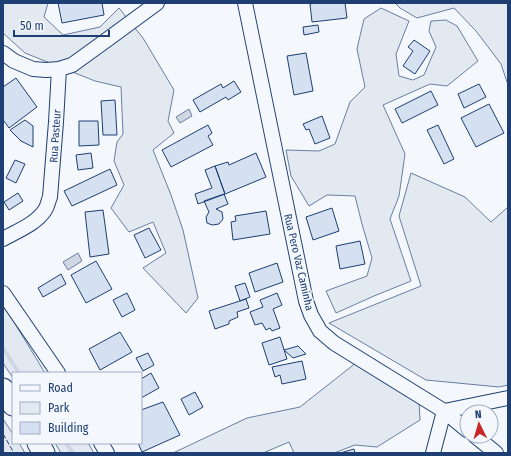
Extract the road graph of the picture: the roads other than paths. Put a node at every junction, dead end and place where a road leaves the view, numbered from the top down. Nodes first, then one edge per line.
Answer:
1 (157, 3) edge
2 (246, 3) edge
3 (3, 53) edge
4 (59, 69) junction
5 (3, 239) edge
6 (3, 293) edge
7 (57, 372) edge
8 (3, 389) edge
9 (508, 398) edge
10 (12, 403) edge
11 (444, 411) junction
12 (459, 423) edge
13 (39, 444) edge
14 (102, 444) edge
15 (485, 444) edge
16 (44, 453) edge
17 (107, 453) edge
18 (433, 453) edge
19 (496, 453) edge

1 - 4 street
2 - 11 street, Rua Pero Vaz Caminha
3 - 4 street
4 - 5 street, Rua Pasteur
6 - 7 street
8 - 10 highway
9 - 11 street
11 - 12 street, Rua Pero Vaz Caminha
11 - 18 street
13 - 16 highway
14 - 17 street
15 - 19 street

